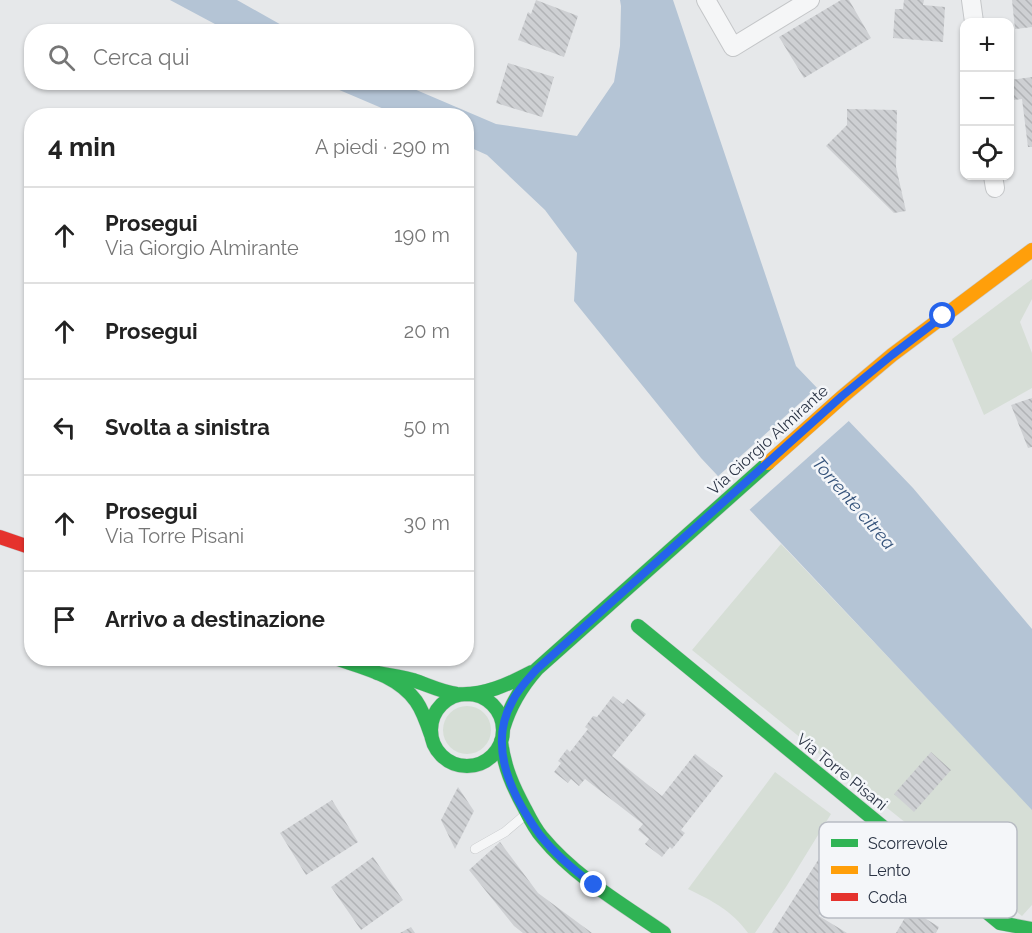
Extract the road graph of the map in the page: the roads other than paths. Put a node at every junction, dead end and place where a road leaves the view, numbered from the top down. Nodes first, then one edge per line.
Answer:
1 (706, 0) edge
2 (810, 0) edge
3 (971, 0) edge
4 (973, 18) edge
5 (1032, 250) edge
6 (0, 537) edge
7 (24, 545) edge
8 (638, 626) dead end
9 (357, 666) edge
10 (537, 669) junction
11 (377, 673) junction
12 (465, 694) junction
13 (431, 735) junction
14 (502, 735) junction
15 (464, 766) junction
16 (484, 776) dead end
17 (498, 787) dead end
18 (529, 820) junction
19 (871, 822) edge
20 (475, 849) dead end
21 (985, 918) edge
22 (997, 928) edge
23 (1032, 929) edge
24 (664, 933) edge

1 - 2 street
3 - 4 street
5 - 10 street, Via Giorgio Almirante
6 - 7 street
8 - 19 street, Via Torre Pisani
9 - 11 street
10 - 12 street
10 - 14 street
11 - 12 street
11 - 13 street
12 - 13 street
12 - 14 street
13 - 15 street
14 - 15 street
14 - 18 street
15 - 16 street
17 - 18 street
18 - 20 lane
18 - 24 street
21 - 22 street, Via Torre Pisani
22 - 23 street, Via Torre Pisani

